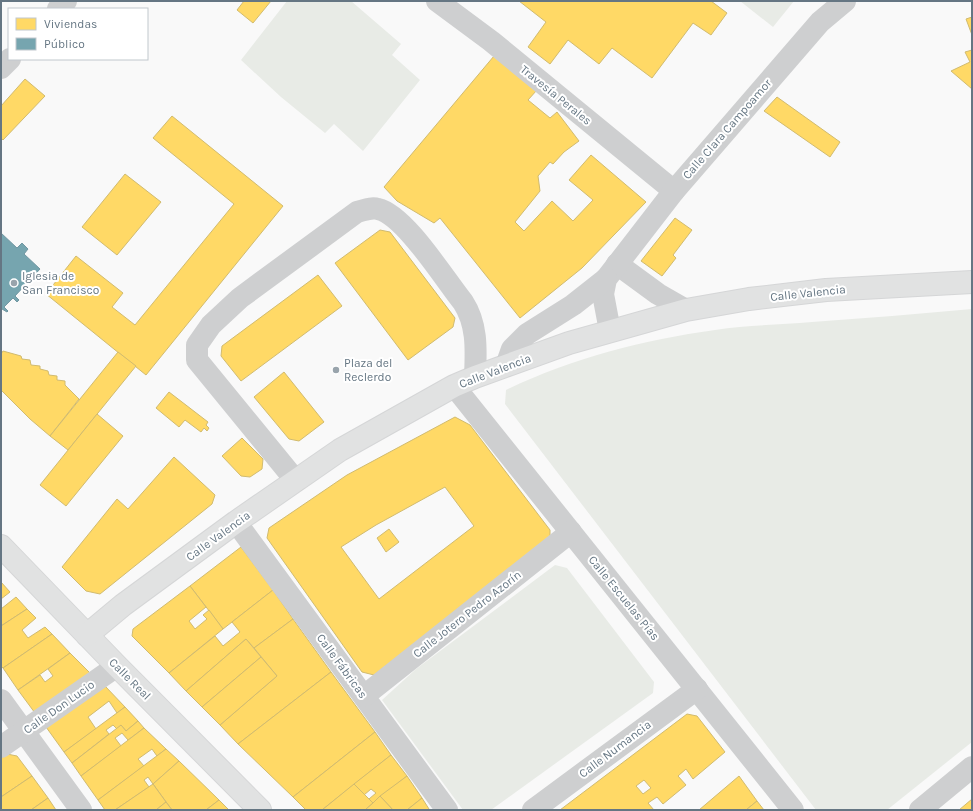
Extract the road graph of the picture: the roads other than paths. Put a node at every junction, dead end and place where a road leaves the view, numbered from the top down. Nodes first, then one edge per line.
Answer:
1 (437, 1) edge
2 (845, 1) edge
3 (9, 60) edge
4 (1, 68) edge
5 (674, 191) junction
6 (611, 272) junction
7 (972, 282) edge
8 (686, 310) junction
9 (610, 331) junction
10 (506, 366) junction
11 (475, 377) junction
12 (454, 386) junction
13 (296, 481) junction
14 (236, 522) junction
15 (571, 532) junction
16 (1, 546) edge
17 (87, 635) junction
18 (117, 666) junction
19 (697, 689) junction
20 (364, 696) junction
21 (1, 700) edge
22 (24, 731) junction
23 (1, 747) edge
24 (972, 767) edge
25 (81, 810) edge
26 (260, 810) edge
27 (447, 810) edge
28 (533, 810) edge
29 (793, 810) edge
30 (920, 810) edge

1 - 5 street, Travesía Perales
2 - 5 street, Calle Clara Campoamor
3 - 4 street
5 - 6 street, Calle Clara Campoamor
6 - 8 street
6 - 9 street
6 - 10 street, Calle Clara Campoamor
7 - 8 main road, Calle Valencia
8 - 9 main road, Calle Valencia
9 - 10 main road, Calle Valencia
10 - 11 main road, Calle Valencia
11 - 12 main road, Calle Valencia
11 - 13 street
12 - 13 main road, Calle Valencia
12 - 15 street, Calle Escuelas Pías
13 - 14 main road, Calle Valencia
14 - 17 main road, Calle Valencia
14 - 20 street, Calle Fábricas
15 - 19 street, Calle Escuelas Pías
15 - 20 street, Calle Jotero Pedro Azorín
16 - 17 main road, Calle Real
17 - 18 main road, Calle Real
18 - 22 street, Calle Don Lucio
18 - 26 main road, Calle Real
19 - 28 street, Calle Numancia
19 - 29 street, Calle Escuelas Pías
20 - 27 street, Calle Fábricas
21 - 22 street
22 - 23 street, Calle Don Lucio
22 - 25 street
24 - 30 street

